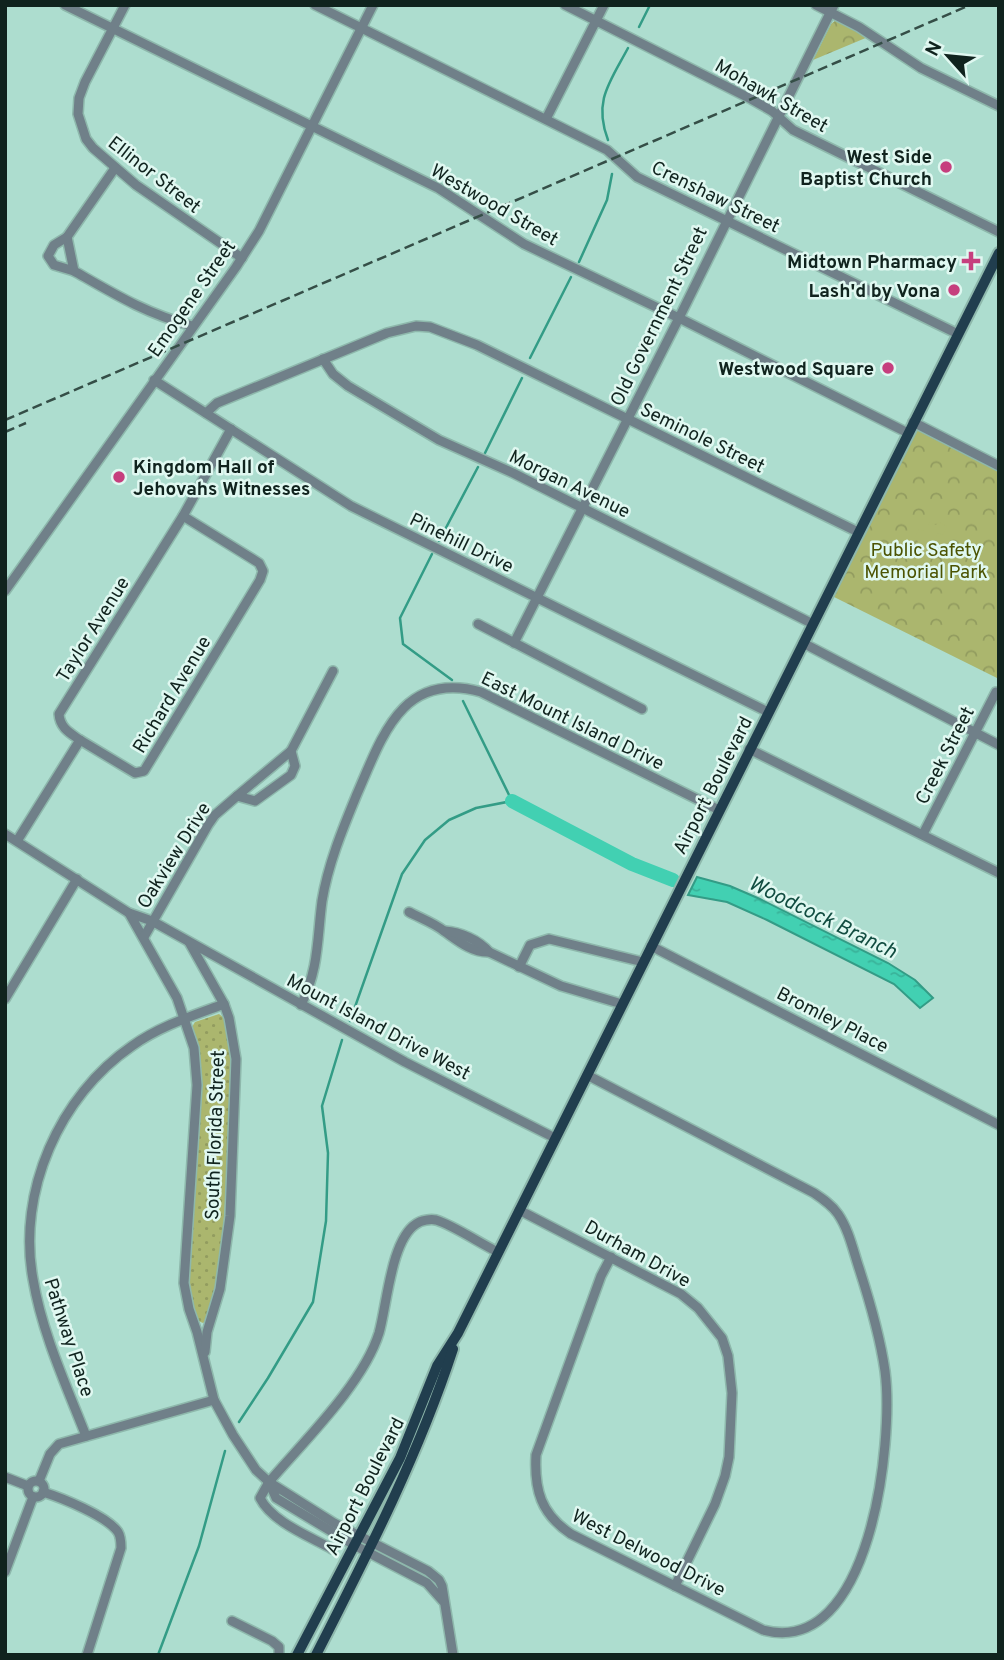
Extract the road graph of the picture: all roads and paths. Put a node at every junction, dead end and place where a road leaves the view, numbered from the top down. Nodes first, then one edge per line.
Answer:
1 (65, 5) edge
2 (125, 5) edge
3 (315, 5) edge
4 (373, 5) edge
5 (565, 5) edge
6 (604, 5) edge
7 (816, 5) edge
8 (832, 9) edge
9 (596, 21) junction
10 (362, 28) junction
11 (113, 29) junction
12 (999, 106) edge
13 (777, 116) junction
14 (545, 119) junction
15 (311, 127) junction
16 (115, 168) junction
17 (726, 220) junction
18 (999, 232) edge
19 (67, 237) junction
20 (998, 255) edge
21 (242, 258) junction
22 (74, 271) junction
23 (679, 318) junction
24 (192, 327) junction
25 (958, 334) junction
26 (323, 359) junction
27 (154, 380) junction
28 (206, 413) junction
29 (626, 419) junction
30 (911, 427) junction
31 (231, 429) junction
32 (999, 466) edge
33 (581, 508) junction
34 (183, 516) junction
35 (859, 532) junction
36 (5, 591) edge
37 (536, 597) junction
38 (813, 624) junction
39 (478, 625) dead end
40 (514, 643) junction
41 (803, 643) junction
42 (333, 671) dead end
43 (996, 692) dead end
44 (642, 709) dead end
45 (768, 712) junction
46 (975, 733) junction
47 (80, 740) junction
48 (999, 745) edge
49 (749, 749) junction
50 (291, 751) junction
51 (237, 796) junction
52 (719, 810) junction
53 (5, 834) edge
54 (923, 834) junction
55 (17, 841) junction
56 (999, 873) edge
57 (77, 879) junction
58 (409, 912) dead end
59 (129, 913) junction
60 (152, 920) junction
61 (144, 937) junction
62 (189, 942) junction
63 (651, 946) junction
64 (643, 962) junction
65 (519, 967) junction
66 (5, 999) edge
67 (224, 1004) junction
68 (301, 1004) junction
69 (622, 1004) junction
70 (185, 1018) junction
71 (587, 1075) junction
72 (999, 1125) edge
73 (555, 1138) junction
74 (519, 1210) junction
75 (498, 1252) junction
76 (611, 1257) junction
77 (458, 1333) junction
78 (204, 1361) junction
79 (215, 1400) junction
80 (86, 1436) junction
81 (5, 1478) edge
82 (39, 1481) junction
83 (269, 1482) junction
84 (28, 1486) junction
85 (43, 1492) junction
86 (33, 1497) junction
87 (357, 1541) junction
88 (370, 1548) junction
89 (332, 1549) dead end
90 (5, 1572) edge
91 (675, 1586) junction
92 (232, 1621) dead end
93 (279, 1651) edge
94 (87, 1655) edge
95 (298, 1655) edge
96 (316, 1655) edge
97 (453, 1655) edge

1 - 11 street, Westwood Street
2 - 11 street
3 - 10 street, Crenshaw Street
4 - 10 street, Emogene Street
5 - 9 street, Mohawk Street
6 - 9 street
7 - 8 street
8 - 12 street
8 - 13 street, Old Government Street
9 - 13 street, Mohawk Street
9 - 14 street
10 - 14 street, Crenshaw Street
10 - 15 street, Emogene Street
11 - 15 street, Westwood Street
11 - 16 street, Ellinor Street
13 - 17 street, Old Government Street
13 - 18 street, Mohawk Street
14 - 17 street, Crenshaw Street
15 - 21 street, Emogene Street
15 - 23 street, Westwood Street
16 - 19 street
16 - 21 street, Ellinor Street
17 - 23 street, Old Government Street
17 - 25 street, Crenshaw Street
19 - 22 street
19 - 22 street
20 - 25 main road, Airport Boulevard
21 - 24 street, Emogene Street
22 - 24 street
23 - 29 street, Old Government Street
23 - 30 street, Westwood Street
24 - 27 street, Emogene Street
25 - 30 main road, Airport Boulevard
26 - 28 street
26 - 29 street, Seminole Street
26 - 33 street, Morgan Avenue
27 - 28 street, Pinehill Drive
27 - 36 street, Emogene Street
28 - 31 street, Pinehill Drive
29 - 33 street, Old Government Street
29 - 35 street, Seminole Street
30 - 32 street, Westwood Street
30 - 35 main road, Airport Boulevard
31 - 34 street, Taylor Avenue
31 - 37 street, Pinehill Drive
33 - 37 street, Old Government Street
33 - 38 street, Morgan Avenue
34 - 47 street, Taylor Avenue
34 - 47 street, Richard Avenue
35 - 38 main road, Airport Boulevard
37 - 40 street, Old Government Street
37 - 45 street, Pinehill Drive
38 - 41 main road, Airport Boulevard
39 - 40 street
40 - 44 street
41 - 45 main road, Airport Boulevard
41 - 46 street
42 - 50 street, Oakview Drive
43 - 46 street, Creek Street
45 - 49 main road, Airport Boulevard
46 - 48 street
46 - 54 street, Creek Street
47 - 55 street
49 - 52 main road, Airport Boulevard
49 - 54 street
50 - 51 street, Oakview Drive
50 - 51 street, Oakview Drive
51 - 60 street, Oakview Drive
52 - 63 main road, Airport Boulevard
52 - 68 street, East Mount Island Drive
53 - 55 street, South Florida Street
54 - 56 street
55 - 57 street, South Florida Street
57 - 59 street, South Florida Street
57 - 66 street
58 - 65 street
59 - 60 street, South Florida Street
59 - 61 street, South Florida Street
60 - 61 street, Oakview Drive
60 - 62 street, South Florida Street
61 - 70 street, South Florida Street
62 - 67 street, South Florida Street
62 - 68 street, Mount Island Drive West
63 - 64 main road, Airport Boulevard
63 - 72 street, Bromley Place
64 - 65 street
64 - 69 main road, Airport Boulevard
65 - 69 street
67 - 70 street, Pathway Place
67 - 78 street, South Florida Street
68 - 73 street, Mount Island Drive West
69 - 71 main road, Airport Boulevard
70 - 78 street, South Florida Street
70 - 80 street, Pathway Place
71 - 73 main road, Airport Boulevard
71 - 91 street, West Delwood Drive
73 - 74 main road, Airport Boulevard
74 - 75 main road, Airport Boulevard
74 - 76 street, Durham Drive
75 - 77 main road, Airport Boulevard
75 - 83 street
76 - 91 street, Durham Drive
76 - 91 street, West Delwood Drive
77 - 87 main road, Airport Boulevard
77 - 88 main road, Airport Boulevard
78 - 79 street, South Florida Street
79 - 80 street
79 - 83 street, South Florida Street
80 - 82 street
81 - 84 street
82 - 84 street
82 - 85 street
83 - 87 street, South Florida Street
83 - 89 street
84 - 86 street
85 - 86 street
85 - 94 street
86 - 90 street
87 - 88 street, South Florida Street
87 - 95 main road, Airport Boulevard
88 - 96 main road, Airport Boulevard
88 - 97 street, South Florida Street
92 - 93 street

